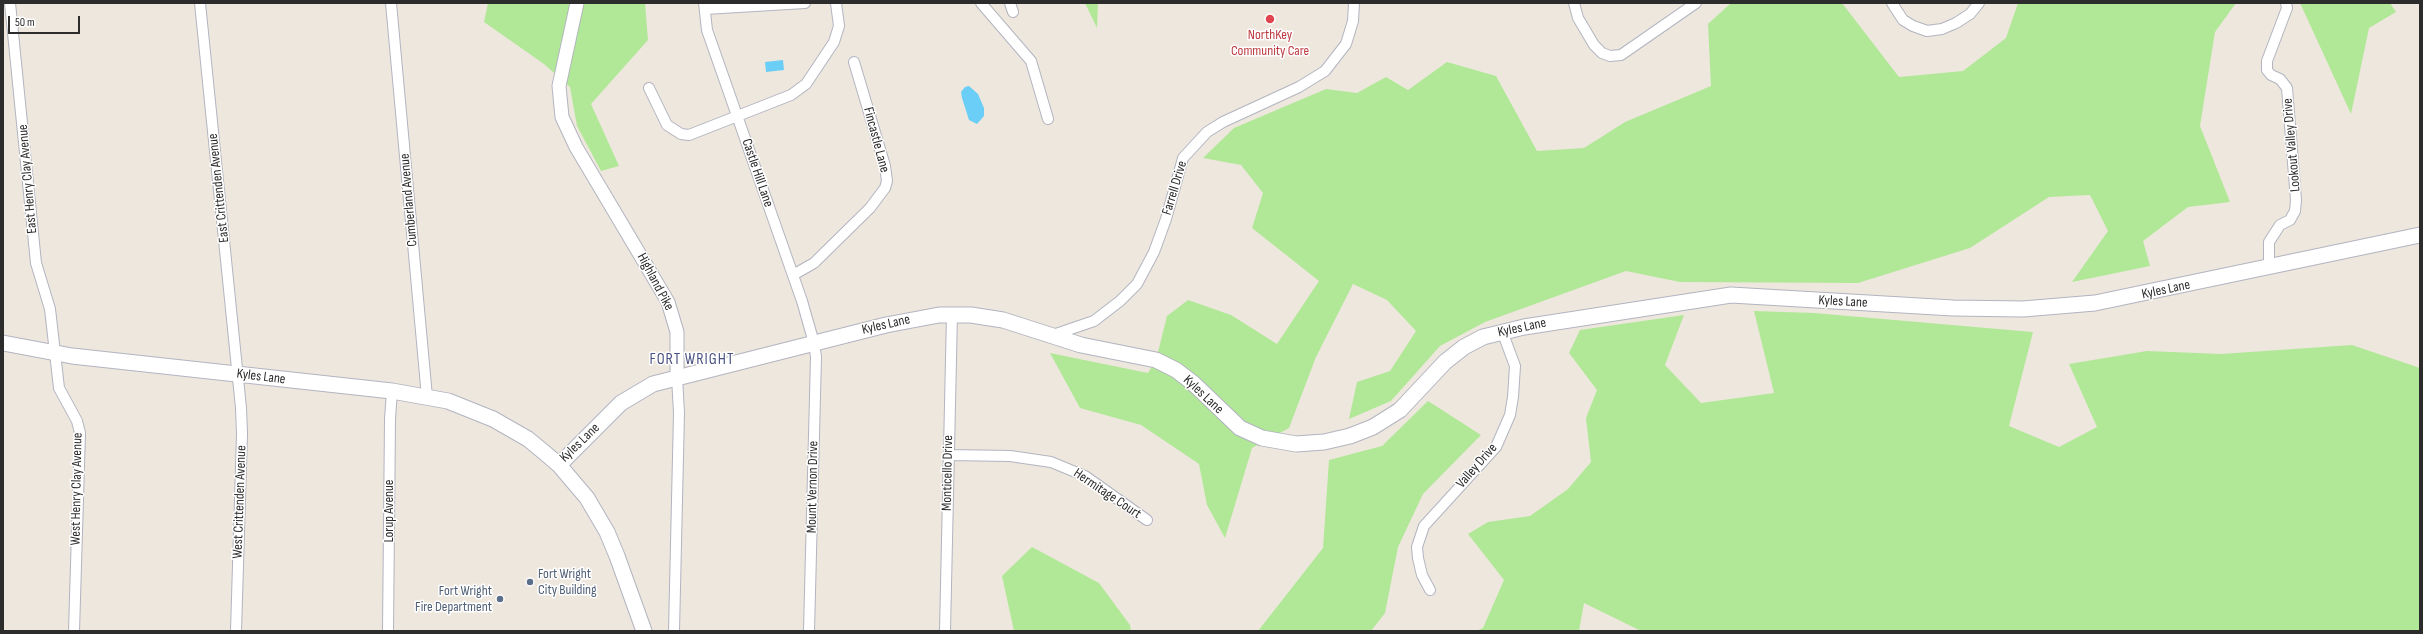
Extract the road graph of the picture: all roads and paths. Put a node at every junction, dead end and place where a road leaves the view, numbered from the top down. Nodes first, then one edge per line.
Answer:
1 (10, 3) edge
2 (200, 3) edge
3 (391, 3) edge
4 (577, 3) edge
5 (805, 3) edge
6 (836, 3) edge
7 (981, 3) edge
8 (1354, 3) edge
9 (1574, 3) edge
10 (1696, 3) edge
11 (1892, 3) edge
12 (1979, 3) edge
13 (2286, 3) edge
14 (705, 6) edge
15 (854, 62) dead end
16 (649, 88) dead end
17 (738, 116) junction
18 (1048, 119) dead end
19 (2420, 235) edge
20 (2269, 267) junction
21 (793, 275) junction
22 (952, 314) junction
23 (1502, 331) junction
24 (1053, 335) junction
25 (814, 343) junction
26 (3, 344) edge
27 (53, 353) junction
28 (237, 374) junction
29 (678, 377) junction
30 (392, 391) junction
31 (427, 397) junction
32 (949, 455) junction
33 (559, 465) junction
34 (1146, 520) dead end
35 (1430, 590) dead end
36 (74, 631) edge
37 (236, 631) edge
38 (388, 631) edge
39 (644, 631) edge
40 (674, 631) edge
41 (809, 631) edge
42 (945, 631) edge

1 - 27 street, East Henry Clay Avenue
2 - 28 street, East Crittenden Avenue
3 - 31 street, Cumberland Avenue
4 - 29 street, Highland Pike
5 - 14 street
6 - 17 street
7 - 18 street
8 - 24 street, Farrell Drive
9 - 10 street
11 - 12 street
13 - 20 street, Lookout Valley Drive
14 - 17 street, Castle Hill Lane
15 - 21 street, Fincastle Lane
16 - 17 street
17 - 21 street, Castle Hill Lane
19 - 20 main road, Kyles Lane
20 - 23 main road, Kyles Lane
21 - 25 street, Castle Hill Lane
22 - 24 main road, Kyles Lane
22 - 25 main road, Kyles Lane
22 - 32 street, Monticello Drive
23 - 24 main road, Kyles Lane
23 - 35 street, Valley Drive
25 - 29 main road, Kyles Lane
25 - 41 street, Mount Vernon Drive
26 - 27 main road, Kyles Lane
27 - 28 main road, Kyles Lane
27 - 36 street, West Henry Clay Avenue
28 - 30 main road, Kyles Lane
28 - 37 street, West Crittenden Avenue
29 - 33 main road, Kyles Lane
29 - 40 street, Highland Pike
30 - 31 main road, Kyles Lane
30 - 38 street, Lorup Avenue
31 - 33 main road, Kyles Lane
32 - 34 street, Hermitage Court
32 - 42 street, Monticello Drive
33 - 39 main road

